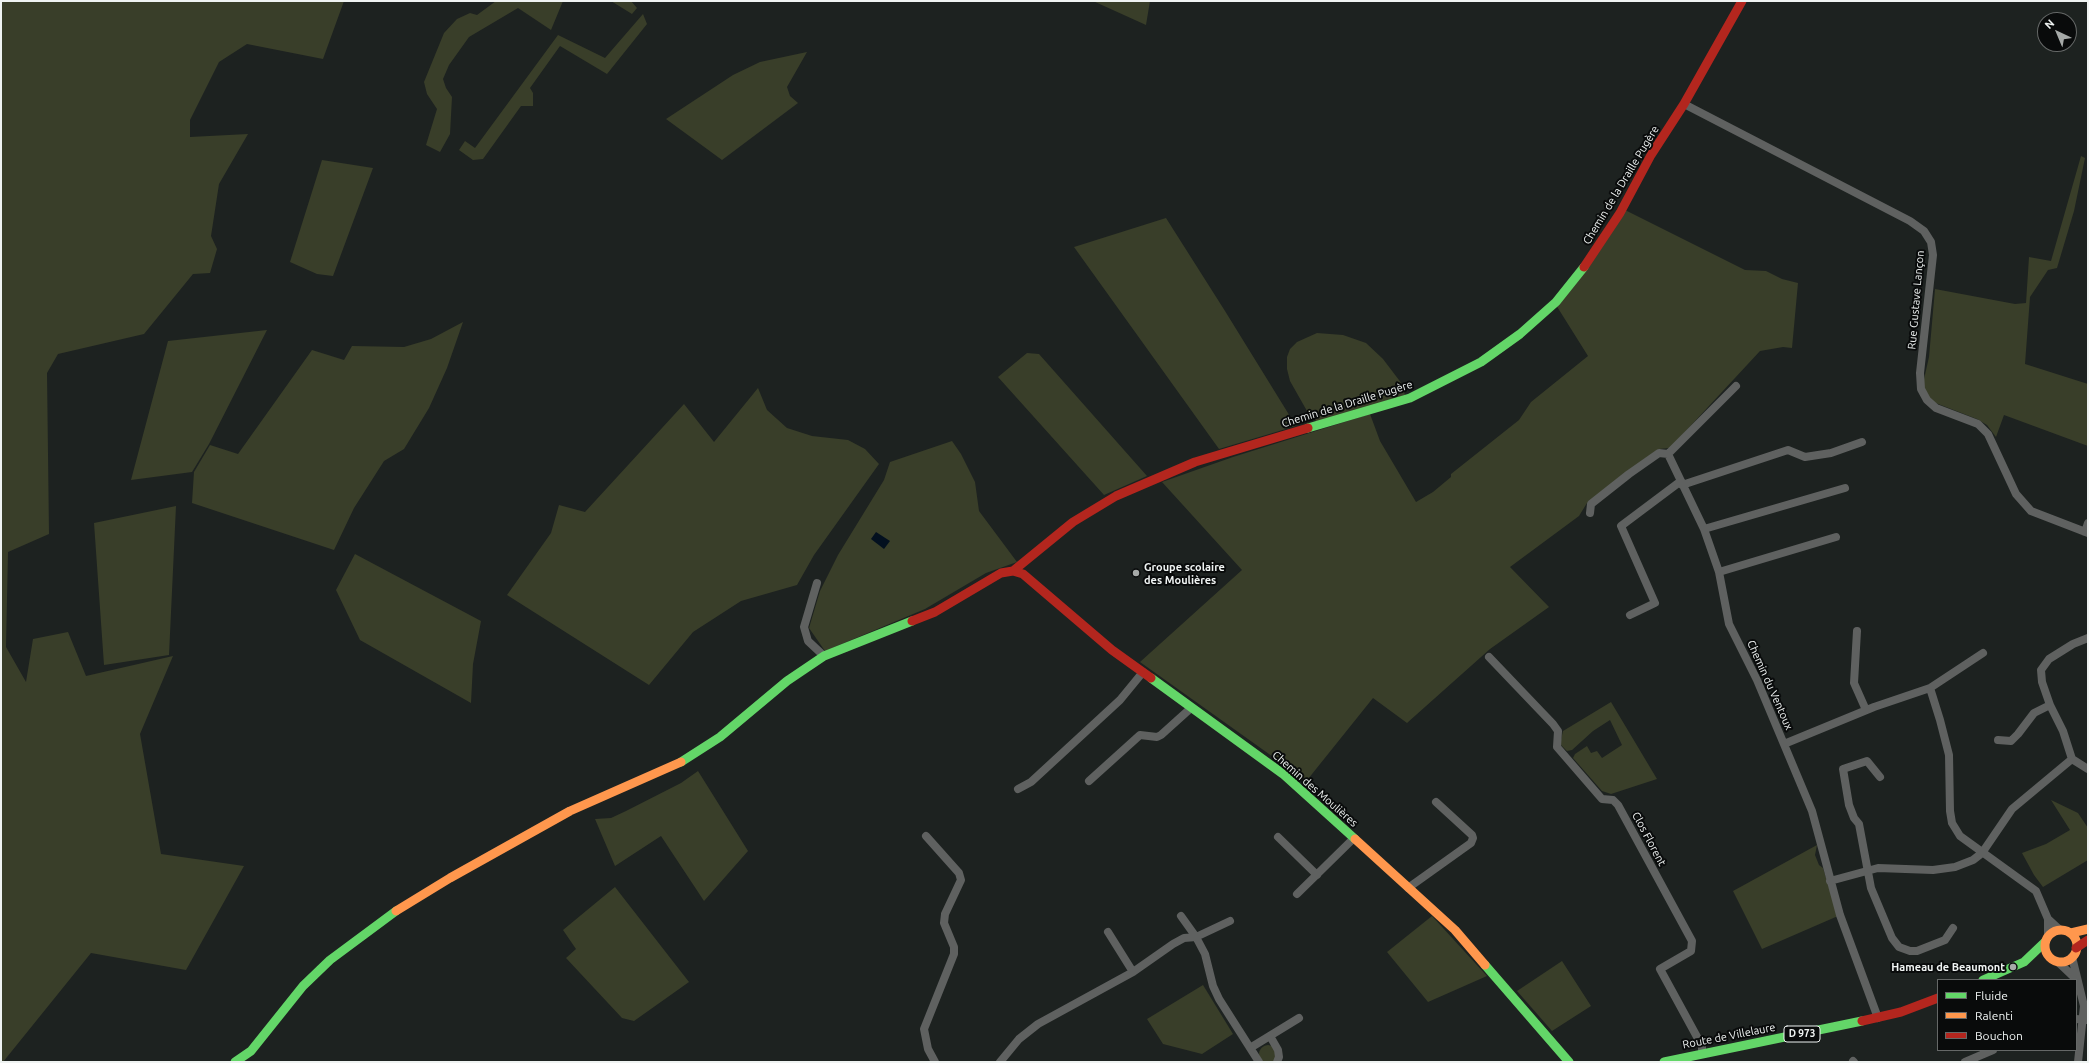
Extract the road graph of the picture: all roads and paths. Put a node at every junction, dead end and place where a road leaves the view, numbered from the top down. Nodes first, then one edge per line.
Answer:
1 (1742, 1) edge
2 (1684, 104) junction
3 (1736, 386) dead end
4 (1862, 442) dead end
5 (1668, 454) junction
6 (1681, 483) junction
7 (1845, 488) dead end
8 (1590, 513) dead end
9 (2088, 523) edge
10 (1704, 529) junction
11 (2086, 532) edge
12 (1836, 537) dead end
13 (1013, 571) junction
14 (1719, 572) junction
15 (817, 583) dead end
16 (1630, 615) dead end
17 (1857, 631) dead end
18 (2088, 638) edge
19 (1983, 654) dead end
20 (824, 656) junction
21 (1489, 657) dead end
22 (1143, 672) junction
23 (1930, 688) junction
24 (2050, 705) junction
25 (1192, 708) junction
26 (1866, 710) junction
27 (1998, 740) dead end
28 (1784, 744) junction
29 (2072, 759) junction
30 (2088, 769) edge
31 (1880, 777) dead end
32 (1089, 781) dead end
33 (1018, 789) dead end
34 (1436, 802) dead end
35 (926, 836) dead end
36 (1278, 837) dead end
37 (1353, 839) junction
38 (1982, 853) junction
39 (1869, 870) junction
40 (1317, 875) junction
41 (1830, 881) junction
42 (1408, 888) junction
43 (1297, 894) dead end
44 (1181, 916) dead end
45 (2048, 919) junction
46 (1230, 921) dead end
47 (1953, 928) dead end
48 (2060, 930) junction
49 (2088, 930) edge
50 (1108, 932) dead end
51 (2071, 933) junction
52 (1196, 937) junction
53 (2046, 939) junction
54 (2088, 940) edge
55 (2076, 948) junction
56 (2072, 957) junction
57 (2055, 960) junction
58 (2024, 962) junction
59 (1133, 972) junction
60 (1985, 979) edge
61 (2076, 979) edge
62 (2077, 979) edge
63 (2077, 980) edge
64 (1937, 998) edge
65 (1299, 1018) dead end
66 (1878, 1018) junction
67 (2082, 1019) edge
68 (1270, 1036) junction
69 (1250, 1048) junction
70 (1991, 1051) edge
71 (1702, 1052) junction
72 (235, 1062) edge
73 (935, 1062) edge
74 (1000, 1062) edge
75 (1258, 1062) edge
76 (1277, 1062) edge
77 (1569, 1062) edge
78 (1664, 1062) edge
79 (1965, 1062) edge
80 (2078, 1062) edge

1 - 2 street, Chemin de la Draille Pugère
2 - 11 street, Rue Gustave Lançon
2 - 13 street, Chemin de la Draille Pugère
3 - 5 street
4 - 6 street
5 - 6 street, Chemin du Ventoux
5 - 8 street
6 - 10 street, Chemin du Ventoux
6 - 16 street
7 - 10 street
9 - 11 street
10 - 14 street, Chemin du Ventoux
12 - 14 street
13 - 20 street
13 - 22 street, Chemin des Moulières
14 - 28 street, Chemin du Ventoux
15 - 20 street
17 - 26 street
18 - 24 street
19 - 23 street
20 - 72 street
21 - 71 street, Clos Florent
22 - 25 street, Chemin des Moulières
22 - 33 street
23 - 26 street
23 - 38 street
24 - 27 street
24 - 29 street
25 - 32 street
25 - 37 street, Chemin des Moulières
26 - 28 street
28 - 41 street, Chemin du Ventoux
29 - 30 street
29 - 38 street
31 - 39 street
34 - 42 street
35 - 73 street
36 - 40 street
37 - 40 street
37 - 42 street, Chemin des Moulières
38 - 39 street
38 - 45 street
39 - 41 street
39 - 47 street
40 - 43 street
41 - 66 street, Chemin du Ventoux
42 - 77 street, Chemin des Moulières
44 - 52 street
45 - 48 street
45 - 53 street
46 - 52 street
48 - 51 street
48 - 53 street
49 - 51 street
50 - 59 street
51 - 55 street
52 - 59 street
52 - 69 street
53 - 57 street
53 - 58 street
54 - 55 street
55 - 56 street
56 - 57 street
56 - 62 street
57 - 58 street
57 - 61 street
58 - 60 street
59 - 74 street
63 - 67 street
64 - 66 street, Route de Villelaure / D 973
65 - 68 street
66 - 71 street, Route de Villelaure / D 973
67 - 80 street
68 - 69 street
68 - 76 street
69 - 75 street
70 - 79 street
71 - 78 street, Route de Villelaure / D 973

